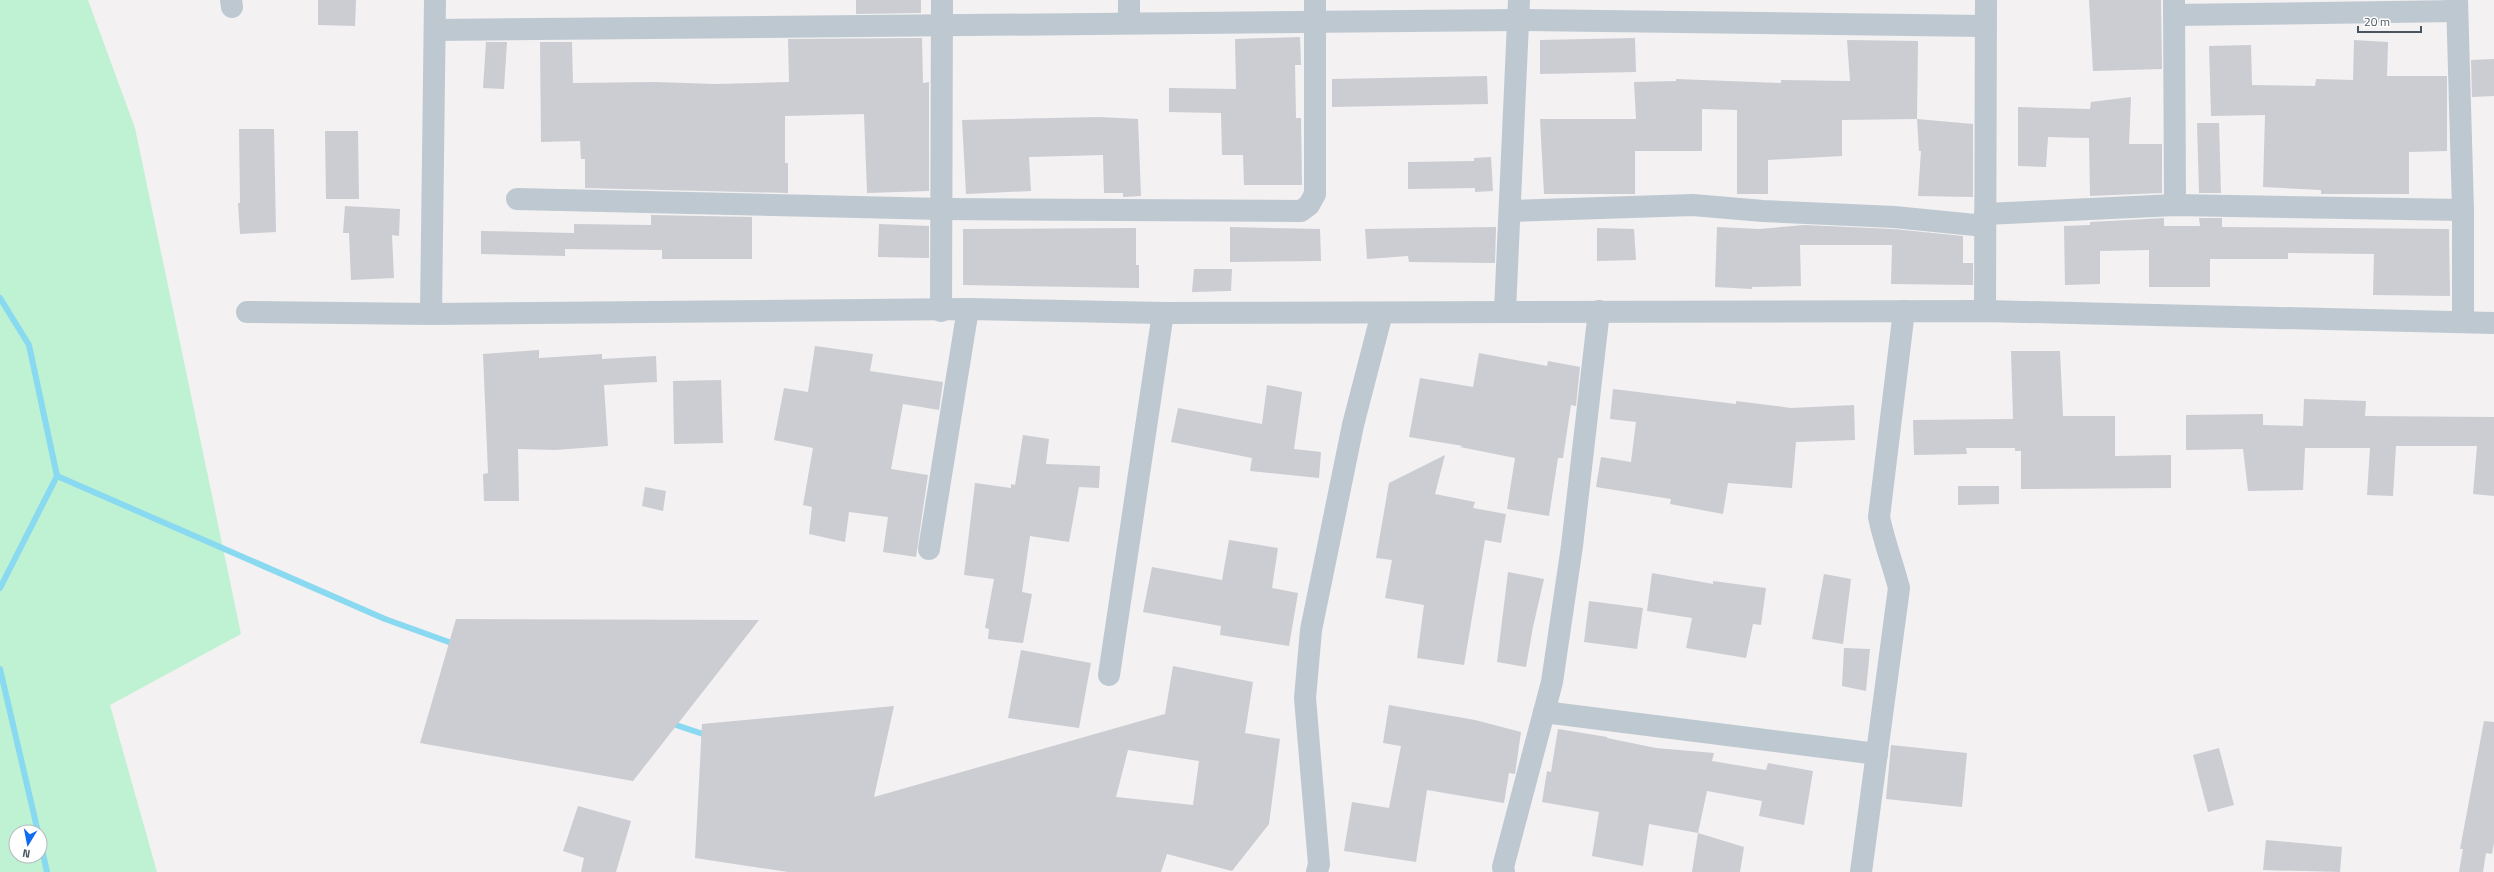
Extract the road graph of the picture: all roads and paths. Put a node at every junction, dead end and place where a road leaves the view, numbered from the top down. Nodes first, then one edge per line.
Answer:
1 (435, 0) edge
2 (942, 0) edge
3 (1129, 0) edge
4 (1315, 0) edge
5 (1986, 0) edge
6 (2457, 6) edge
7 (2174, 7) edge
8 (1519, 10) edge
9 (1314, 22) junction
10 (1129, 23) junction
11 (942, 25) junction
12 (1985, 26) junction
13 (436, 30) junction
14 (517, 200) dead end
15 (2175, 205) junction
16 (942, 209) junction
17 (2463, 210) junction
18 (1510, 211) junction
19 (1985, 220) junction
20 (968, 310) junction
21 (1505, 311) junction
22 (1599, 311) junction
23 (1904, 311) junction
24 (1985, 311) junction
25 (247, 312) dead end
26 (941, 312) junction
27 (1382, 313) junction
28 (431, 314) junction
29 (1163, 314) junction
30 (2463, 322) junction
31 (2494, 323) edge
32 (929, 549) dead end
33 (1109, 675) dead end
34 (1544, 712) junction
35 (1877, 754) junction
36 (1324, 869) edge
37 (1504, 872) edge
38 (1861, 872) edge

1 - 13 street
2 - 11 street
3 - 10 street
4 - 9 street
5 - 12 street
6 - 7 street
6 - 17 street
7 - 15 street
8 - 9 street
8 - 12 street
8 - 18 street
9 - 10 street
9 - 16 street
10 - 11 street
11 - 13 street
11 - 16 street
12 - 19 street
13 - 28 street
14 - 16 street
15 - 17 street
15 - 19 street
16 - 26 street
17 - 30 street
18 - 19 street
18 - 21 street
19 - 24 street
20 - 26 street
20 - 29 street
20 - 32 street
21 - 22 street
21 - 27 street
22 - 23 street
22 - 34 street
23 - 24 street
23 - 35 street
24 - 30 street
25 - 28 street
26 - 28 street
27 - 29 street
27 - 36 street
29 - 33 street
30 - 31 street
34 - 35 street
34 - 37 street
35 - 38 street

